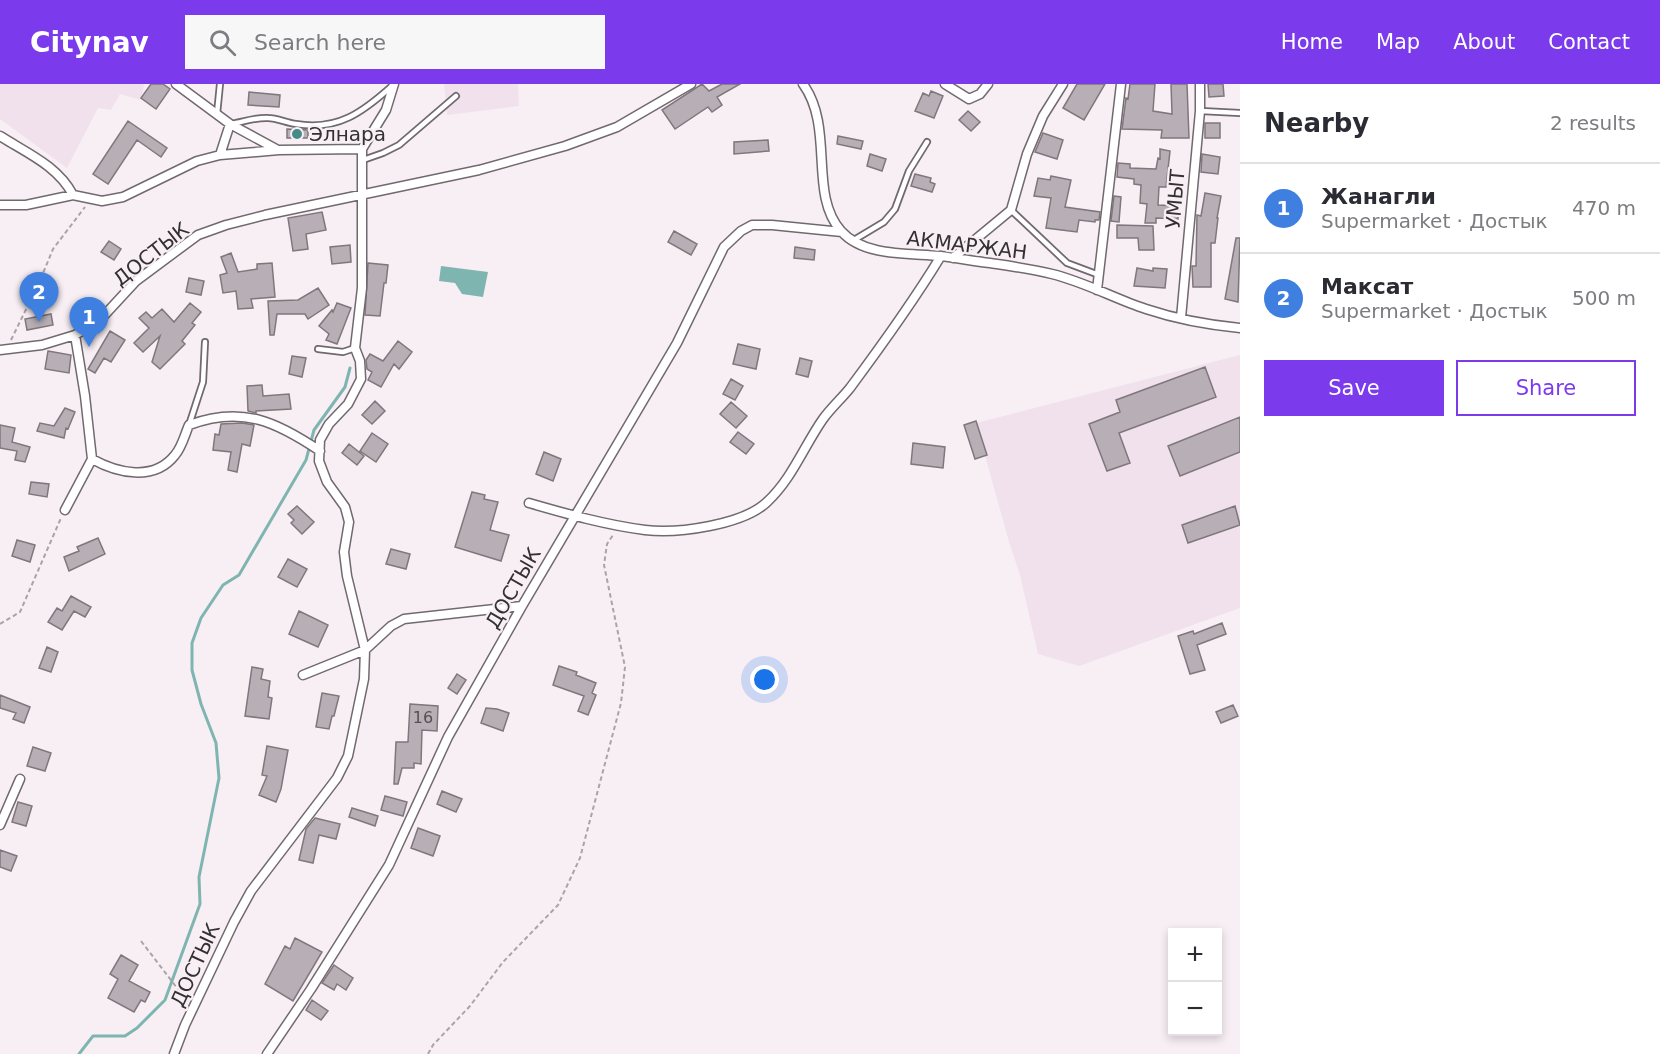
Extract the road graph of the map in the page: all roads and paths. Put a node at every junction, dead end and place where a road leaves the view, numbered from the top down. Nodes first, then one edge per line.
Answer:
1 (176, 84) edge
2 (220, 84) edge
3 (394, 84) edge
4 (691, 84) edge
5 (803, 84) edge
6 (945, 84) edge
7 (988, 84) edge
8 (1063, 84) edge
9 (1121, 84) edge
10 (1200, 84) edge
11 (456, 96) dead end
12 (1200, 111) junction
13 (1240, 113) edge
14 (217, 114) junction
15 (230, 124) junction
16 (0, 136) edge
17 (927, 142) dead end
18 (362, 149) junction
19 (279, 150) junction
20 (220, 155) junction
21 (361, 161) junction
22 (363, 194) junction
23 (73, 195) junction
24 (102, 201) junction
25 (0, 205) edge
26 (1011, 210) junction
27 (842, 232) junction
28 (854, 240) junction
29 (941, 256) junction
30 (953, 258) junction
31 (1099, 275) junction
32 (1097, 290) junction
33 (1181, 318) junction
34 (1240, 328) edge
35 (75, 335) junction
36 (205, 342) dead end
37 (355, 348) junction
38 (318, 349) dead end
39 (3, 350) edge
40 (189, 425) junction
41 (320, 451) junction
42 (92, 459) junction
43 (529, 503) dead end
44 (65, 510) joint
45 (575, 516) junction
46 (619, 525) junction
47 (522, 606) junction
48 (0, 624) edge
49 (365, 650) junction
50 (303, 675) dead end
51 (20, 779) dead end
52 (0, 825) edge
53 (141, 941) dead end
54 (193, 1008) junction
55 (174, 1054) edge
56 (267, 1054) edge
57 (428, 1054) edge

1 - 14 street
2 - 14 lane
3 - 15 lane
3 - 18 street
4 - 22 street, ДОСТЫК
5 - 27 street, АКМАРЖАН
6 - 7 street
8 - 26 street
9 - 31 street
10 - 12 street, УМЫТ
11 - 21 lane
12 - 13 lane
12 - 33 street, УМЫТ
14 - 15 street
15 - 19 street
15 - 20 street
16 - 23 street
17 - 28 lane
18 - 19 street
18 - 21 street
19 - 20 street
20 - 24 street
21 - 22 street
22 - 35 street, ДОСТЫК
22 - 37 street
23 - 24 street
23 - 25 street
24 - 39 path
26 - 30 street
26 - 31 lane
27 - 28 street, АКМАРЖАН
27 - 45 street, ДОСТЫК
28 - 29 street, АКМАРЖАН
29 - 30 street, АКМАРЖАН
29 - 46 street
30 - 32 street, АКМАРЖАН
31 - 32 street
32 - 33 street, АКМАРЖАН
33 - 34 street, АКМАРЖАН
35 - 39 street, ДОСТЫК
35 - 42 street
36 - 40 lane
37 - 38 lane
37 - 41 street
40 - 41 street
40 - 42 street
41 - 49 street, ДОСТЫК
42 - 44 street
43 - 45 street
44 - 48 path
45 - 46 street
45 - 47 street, ДОСТЫК
46 - 57 path
47 - 49 street
47 - 56 street, ДОСТЫК
49 - 50 street
49 - 54 street, ДОСТЫК
51 - 52 street
53 - 54 path
54 - 55 street, ДОСТЫК

